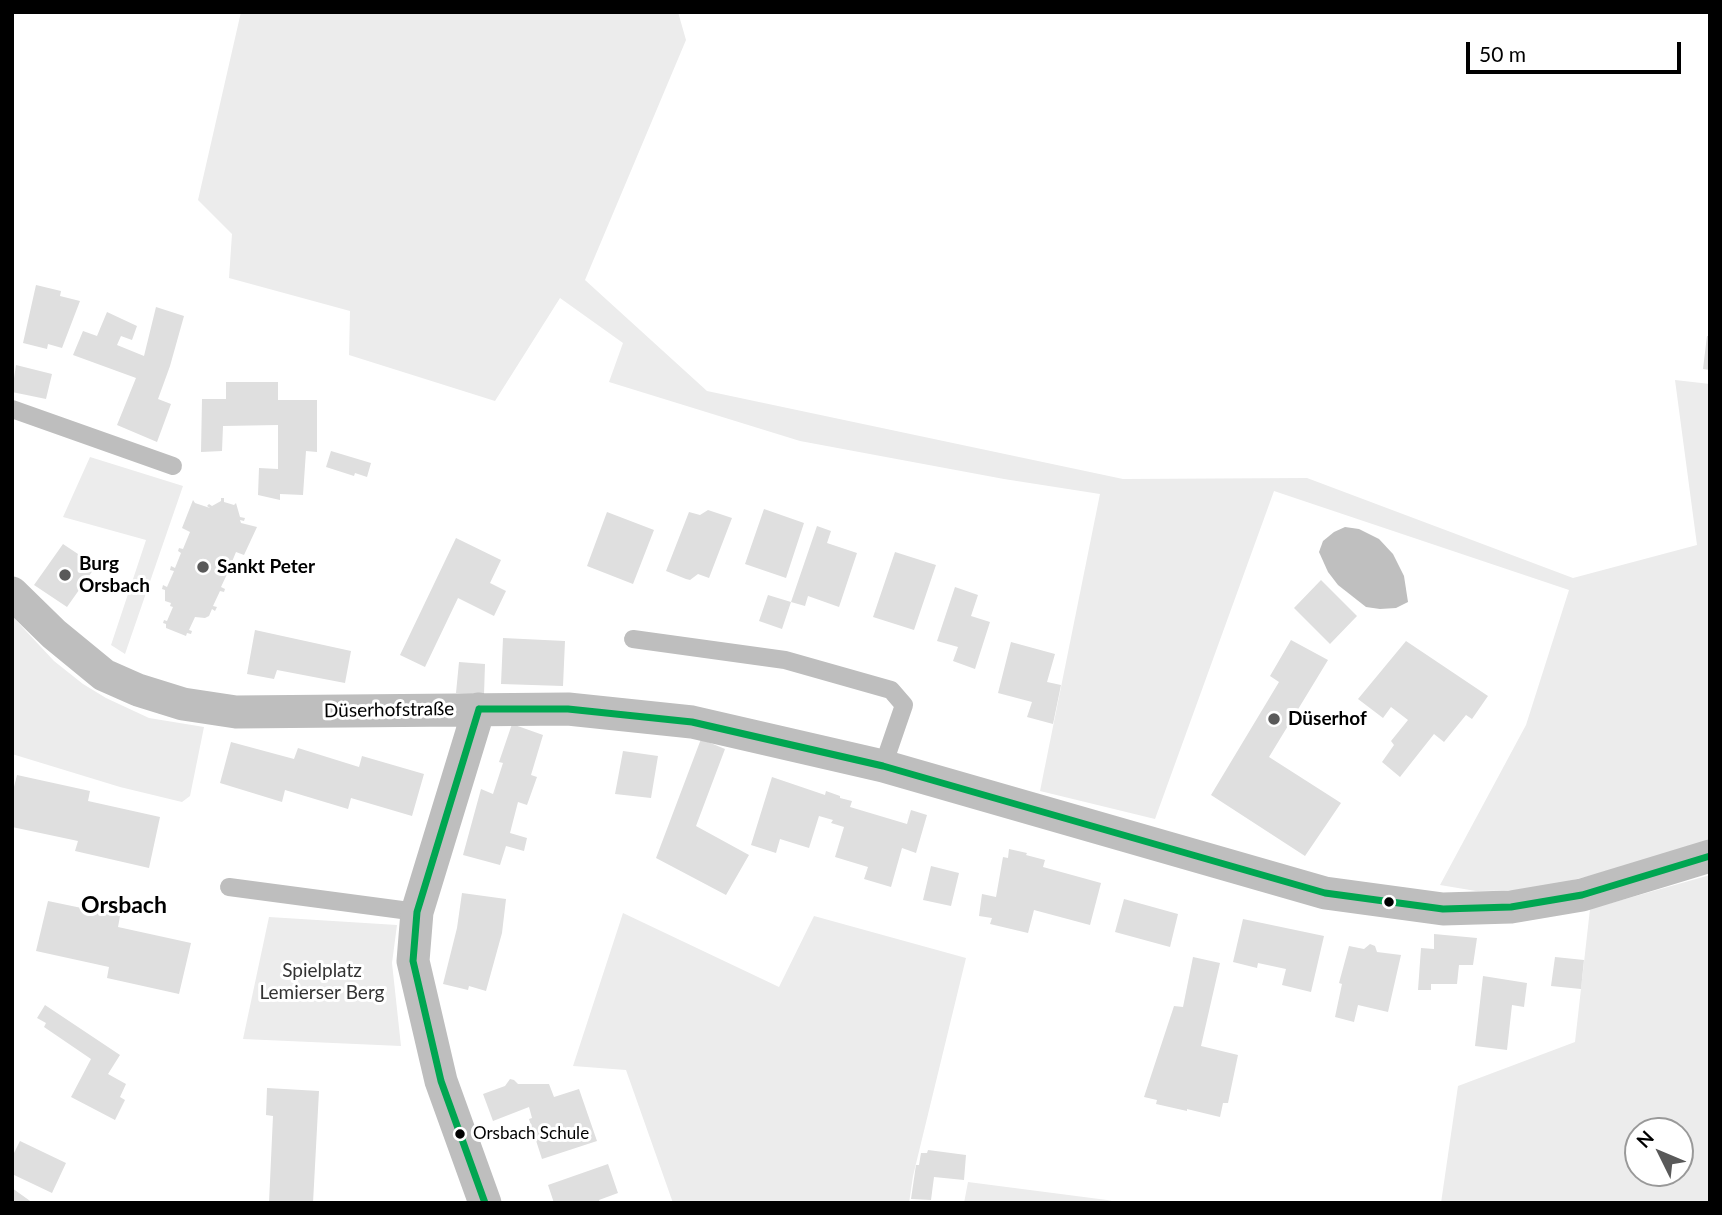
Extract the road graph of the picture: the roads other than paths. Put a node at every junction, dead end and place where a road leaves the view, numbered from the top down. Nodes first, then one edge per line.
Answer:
1 (12, 409) edge
2 (173, 466) dead end
3 (12, 593) edge
4 (633, 639) dead end
5 (479, 709) junction
6 (883, 766) junction
7 (1710, 856) edge
8 (229, 887) dead end
9 (417, 912) junction
10 (485, 1203) edge

1 - 2 lane
3 - 5 street, Düserhofstraße
4 - 6 lane
5 - 6 street, Düserhofstraße
5 - 9 street
6 - 7 street, Düserhofstraße
8 - 9 lane
9 - 10 street

